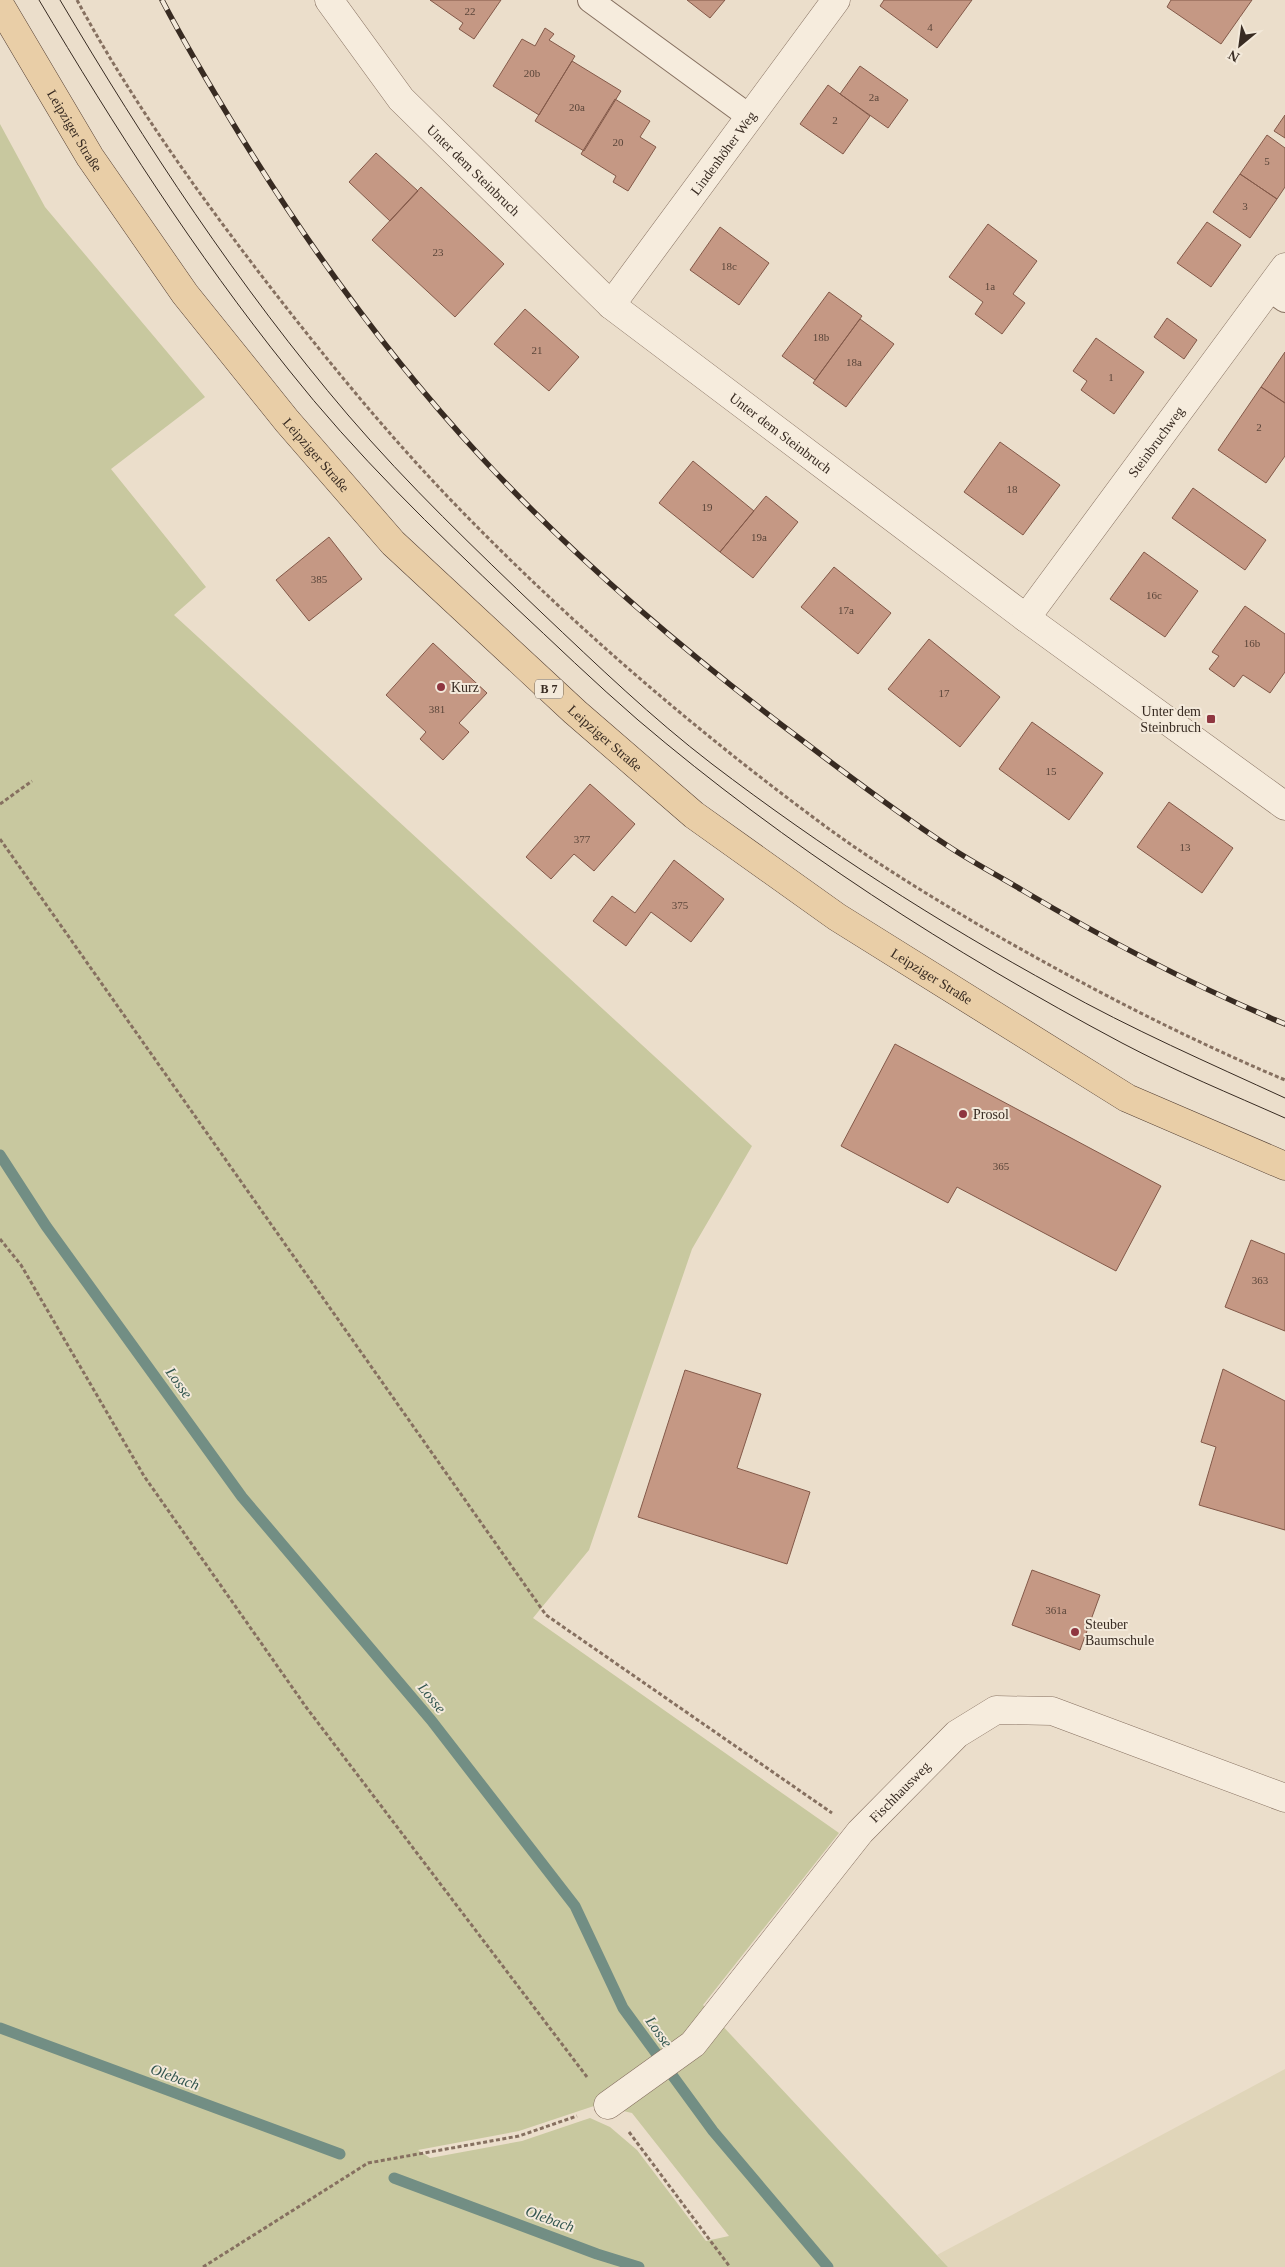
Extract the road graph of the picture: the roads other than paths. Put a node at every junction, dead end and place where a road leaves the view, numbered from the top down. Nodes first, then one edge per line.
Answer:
1 (329, 0) edge
2 (590, 0) edge
3 (836, 0) edge
4 (0, 5) edge
5 (750, 117) junction
6 (1285, 267) edge
7 (1277, 294) edge
8 (611, 305) junction
9 (1026, 618) junction
10 (1285, 806) edge
11 (1285, 1166) edge
12 (1285, 1798) edge
13 (608, 2105) road end

1 - 8 street, Unter dem Steinbruch
2 - 5 lane
3 - 5 street, Lindenhöher Weg
4 - 11 main road, Leipziger Straße / B 7
5 - 8 street, Lindenhöher Weg
6 - 7 street, Steinbruchweg
7 - 9 street, Steinbruchweg
8 - 9 street, Unter dem Steinbruch
9 - 10 street, Unter dem Steinbruch
12 - 13 street, Fischhausweg

